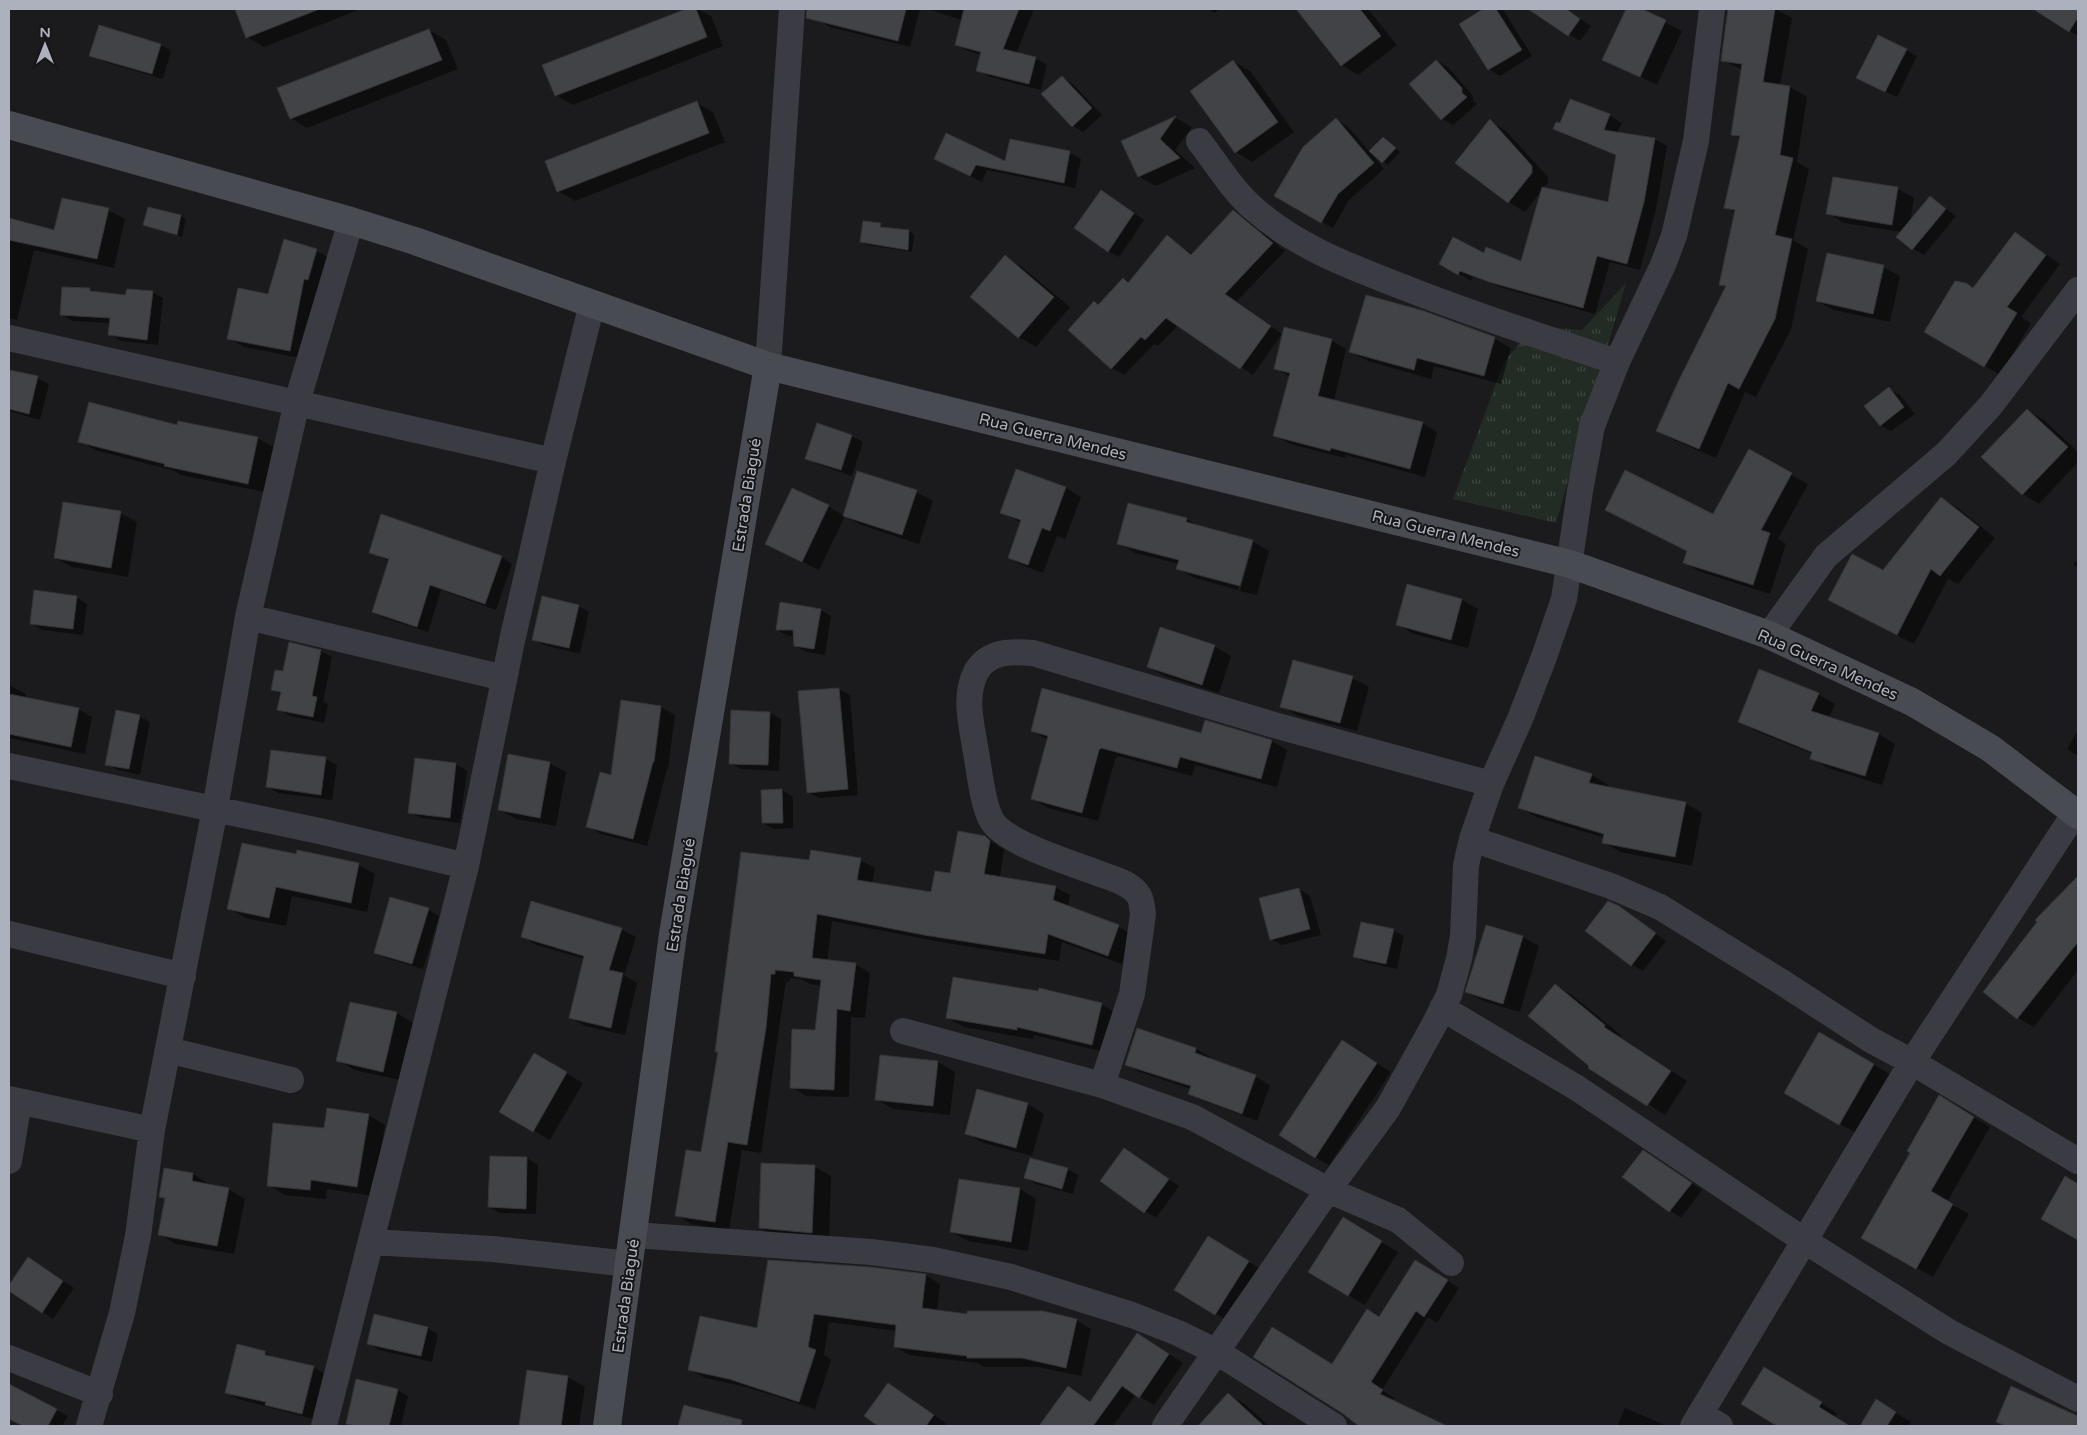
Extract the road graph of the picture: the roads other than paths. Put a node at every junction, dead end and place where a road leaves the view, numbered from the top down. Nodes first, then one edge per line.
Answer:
1 (792, 9) edge
2 (1712, 9) edge
3 (9, 125) edge
4 (1200, 141) dead end
5 (351, 221) junction
6 (2078, 290) edge
7 (592, 304) junction
8 (9, 338) edge
9 (1617, 362) junction
10 (768, 366) junction
11 (297, 402) junction
12 (553, 460) junction
13 (1570, 564) junction
14 (248, 617) junction
15 (1769, 635) junction
16 (504, 678) junction
17 (9, 766) edge
18 (1491, 784) junction
19 (215, 809) junction
20 (2077, 814) edge
21 (1472, 838) junction
22 (466, 866) junction
23 (9, 934) edge
24 (182, 976) junction
25 (1442, 1008) junction
26 (903, 1031) dead end
27 (168, 1050) junction
28 (1912, 1062) junction
29 (291, 1080) dead end
30 (1102, 1085) junction
31 (14, 1100) edge
32 (152, 1130) junction
33 (9, 1161) edge
34 (2078, 1161) edge
35 (1328, 1190) junction
36 (634, 1235) junction
37 (1805, 1241) junction
38 (370, 1242) junction
39 (1451, 1263) dead end
40 (629, 1264) junction
41 (1217, 1352) junction
42 (9, 1358) edge
43 (100, 1394) junction
44 (2078, 1399) edge
45 (1704, 1422) edge
46 (89, 1426) edge
47 (324, 1426) edge
48 (607, 1426) edge
49 (1165, 1426) edge
50 (1334, 1426) edge

1 - 10 street
2 - 9 street
3 - 5 main road, Rua Guerra Mendes
4 - 9 street
5 - 7 main road, Rua Guerra Mendes
5 - 11 street
6 - 15 street
7 - 10 main road, Rua Guerra Mendes
7 - 12 street
8 - 11 street
9 - 13 street
10 - 13 main road, Rua Guerra Mendes
10 - 36 main road, Estrada Biagué
11 - 12 street
11 - 14 street
12 - 16 street
13 - 15 main road, Rua Guerra Mendes
13 - 18 street
14 - 16 street
14 - 19 street
15 - 20 main road, Rua Guerra Mendes
16 - 22 street
17 - 19 street
18 - 21 street
18 - 30 street
19 - 22 street
19 - 24 street
20 - 28 street
21 - 25 street
21 - 28 street
22 - 38 street
23 - 24 street
24 - 27 street
25 - 35 street
25 - 37 street
26 - 30 street
27 - 29 street
27 - 32 street
28 - 34 street
28 - 37 street
30 - 35 street
31 - 32 street
31 - 33 street
32 - 43 street
35 - 39 street
35 - 41 street
36 - 40 main road, Estrada Biagué
36 - 41 street
37 - 44 street
37 - 45 street
38 - 40 street
38 - 47 street
40 - 48 main road, Estrada Biagué
41 - 49 street
41 - 50 street
42 - 43 street
43 - 46 street

